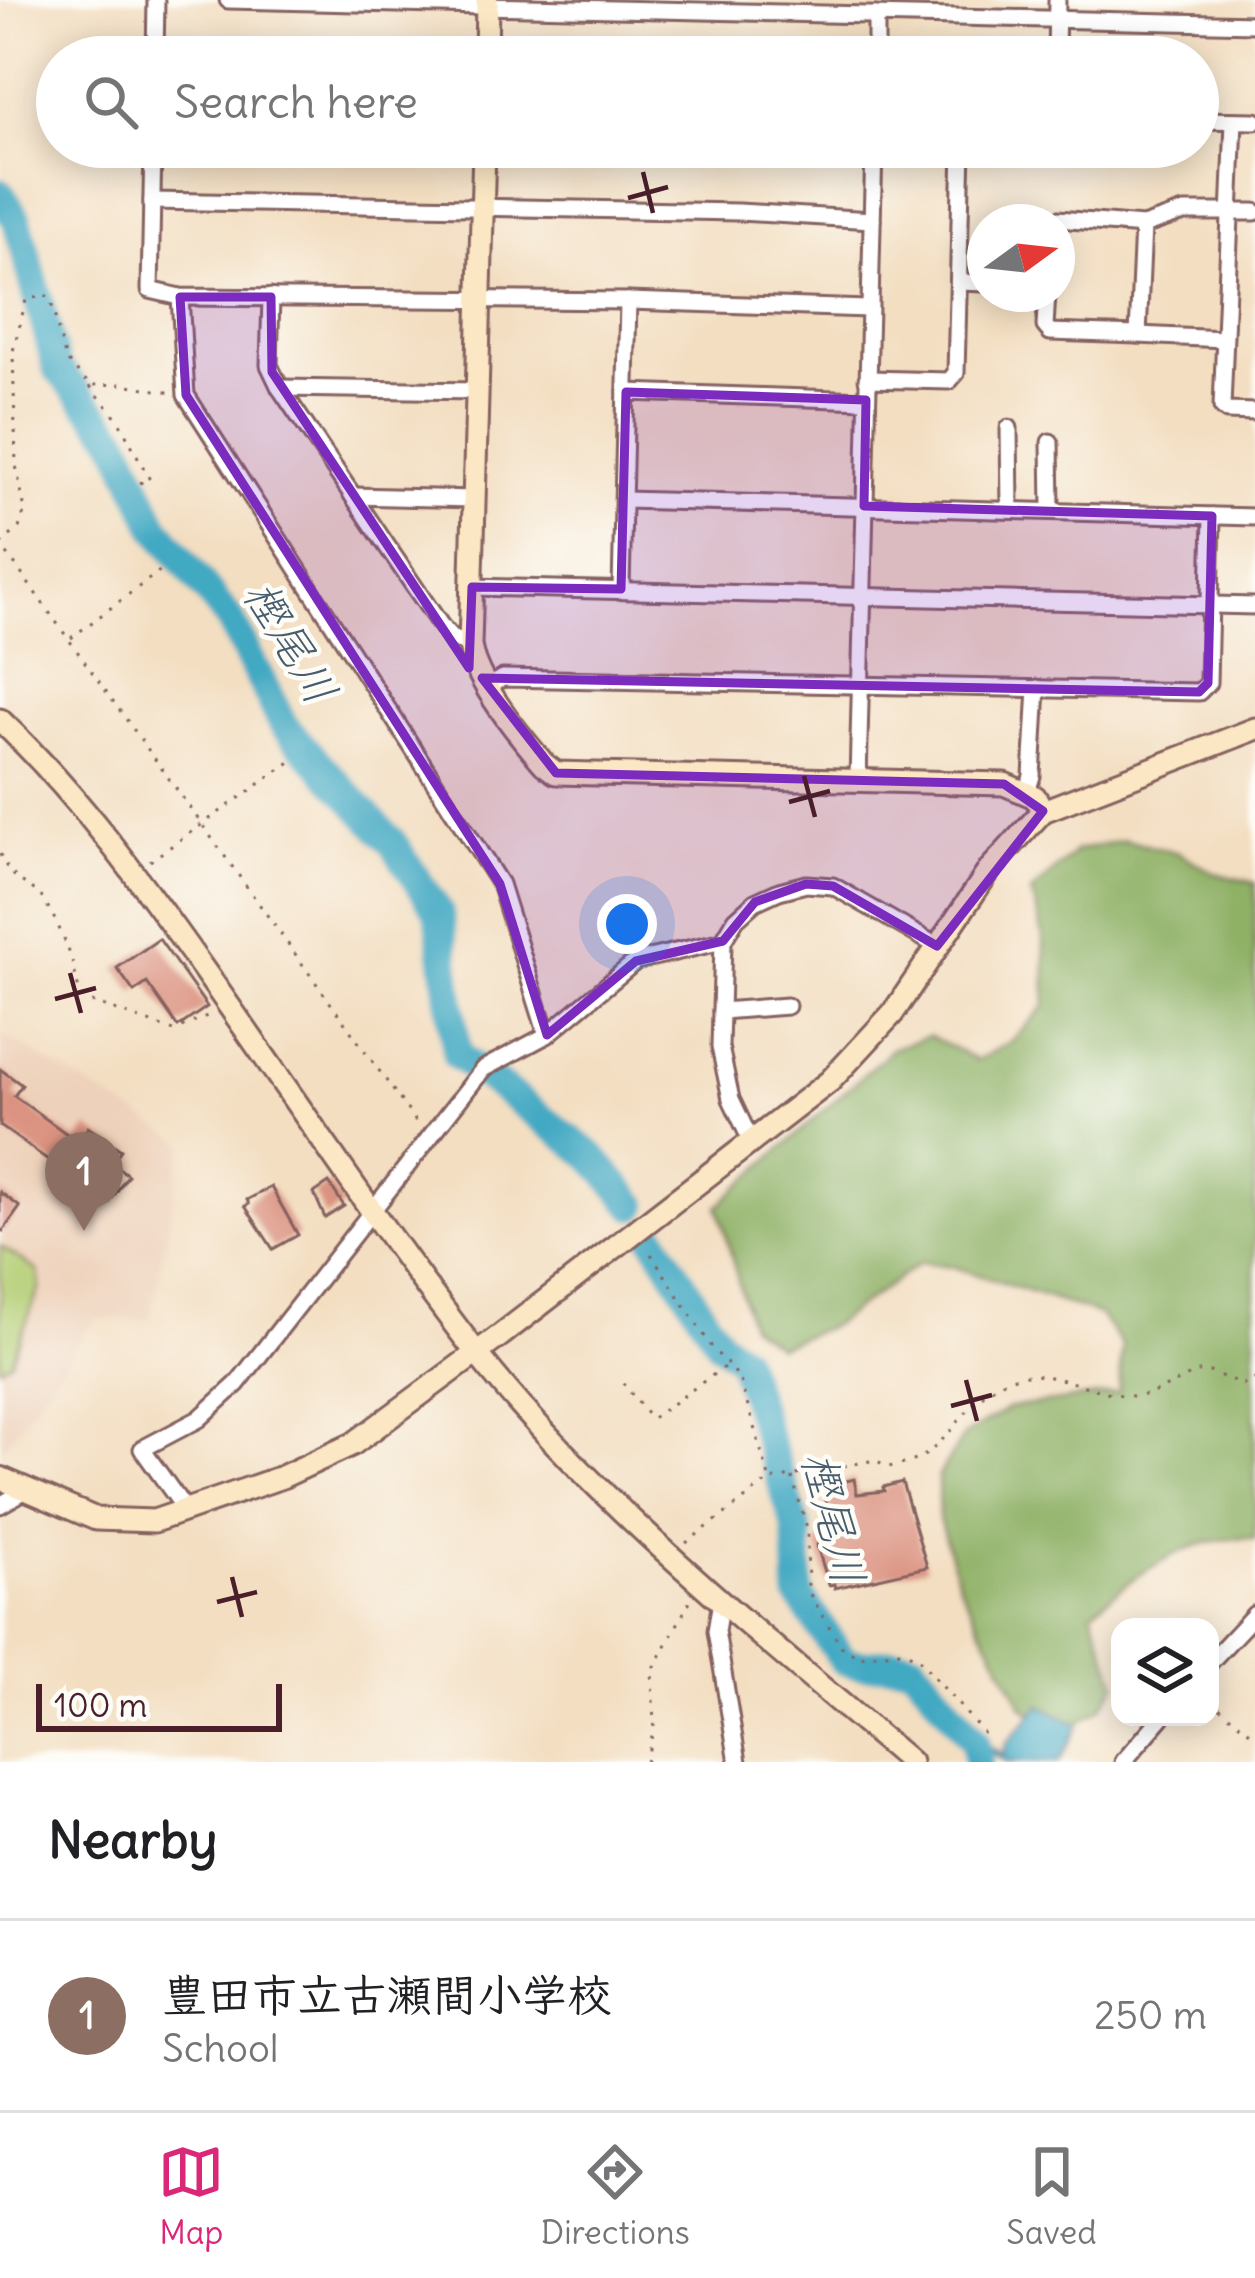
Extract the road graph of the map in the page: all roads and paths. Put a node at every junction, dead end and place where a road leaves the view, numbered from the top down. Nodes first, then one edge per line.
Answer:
1 (156, 0) edge
2 (228, 0) edge
3 (962, 0) edge
4 (1058, 0) edge
5 (487, 3) edge
6 (731, 6) edge
7 (876, 15) junction
8 (961, 18) junction
9 (1057, 21) junction
10 (1255, 24) edge
11 (155, 36) edge
12 (486, 36) edge
13 (876, 36) edge
14 (1057, 36) edge
15 (1219, 121) edge
16 (1234, 121) junction
17 (1255, 121) edge
18 (153, 168) edge
19 (483, 168) edge
20 (873, 168) edge
21 (962, 168) edge
22 (152, 201) junction
23 (481, 209) junction
24 (1229, 211) junction
25 (1255, 212) edge
26 (872, 220) junction
27 (1075, 220) edge
28 (1143, 226) junction
29 (959, 282) junction
30 (967, 283) edge
31 (180, 297) junction
32 (271, 297) junction
33 (628, 301) junction
34 (478, 302) junction
35 (868, 309) junction
36 (1046, 312) edge
37 (1138, 335) junction
38 (1224, 339) junction
39 (867, 379) junction
40 (90, 385) junction
41 (280, 388) junction
42 (477, 391) junction
43 (626, 392) junction
44 (186, 395) junction
45 (866, 400) junction
46 (1255, 412) edge
47 (1009, 428) dead end
48 (1050, 442) dead end
49 (132, 485) dead end
50 (352, 496) junction
51 (474, 499) junction
52 (624, 500) junction
53 (864, 506) junction
54 (1010, 509) junction
55 (1051, 510) junction
56 (1212, 516) junction
57 (1255, 517) edge
58 (0, 544) edge
59 (165, 567) dead end
60 (472, 587) junction
61 (621, 589) junction
62 (861, 596) junction
63 (1210, 605) junction
64 (1255, 606) edge
65 (71, 638) junction
66 (470, 646) junction
67 (859, 685) junction
68 (488, 686) junction
69 (1037, 688) junction
70 (0, 720) edge
71 (1255, 729) edge
72 (292, 761) dead end
73 (858, 781) junction
74 (1027, 792) junction
75 (1043, 812) junction
76 (202, 822) junction
77 (0, 854) edge
78 (134, 872) junction
79 (723, 941) junction
80 (937, 946) junction
81 (228, 1004) junction
82 (788, 1006) dead end
83 (721, 1011) junction
84 (547, 1035) junction
85 (429, 1140) junction
86 (752, 1143) junction
87 (375, 1210) junction
88 (651, 1254) dead end
89 (476, 1352) junction
90 (728, 1365) junction
91 (1255, 1379) edge
92 (623, 1383) dead end
93 (792, 1476) junction
94 (0, 1478) edge
95 (770, 1480) junction
96 (26, 1490) junction
97 (0, 1505) edge
98 (188, 1512) junction
99 (673, 1558) junction
100 (700, 1583) junction
101 (721, 1601) junction
102 (1255, 1614) edge
103 (1219, 1652) edge
104 (1219, 1707) edge
105 (1154, 1726) edge
106 (985, 1736) dead end
107 (1255, 1736) edge
108 (646, 1762) edge
109 (738, 1762) edge
110 (910, 1762) edge
111 (1123, 1762) edge

1 - 11 street
2 - 5 street
3 - 8 street
4 - 9 street
5 - 6 street
5 - 12 street
6 - 7 street
7 - 8 street
7 - 13 street
8 - 9 street
9 - 10 street
9 - 14 street
15 - 16 street
16 - 17 street
16 - 24 street
18 - 22 street
19 - 23 street
20 - 26 street
21 - 29 street
22 - 23 street
22 - 31 street
23 - 26 street
23 - 34 street
24 - 25 street
24 - 28 street
24 - 38 street
26 - 35 street
27 - 28 street
28 - 37 street
29 - 30 street
29 - 39 street
31 - 32 street
31 - 44 street
32 - 34 street
32 - 41 street
33 - 34 street
33 - 35 street
33 - 43 street
34 - 42 street
35 - 39 street
36 - 37 street
37 - 38 street
38 - 46 street
39 - 45 street
40 - 44 path
40 - 49 path
40 - 58 path
41 - 42 street
41 - 50 street
42 - 51 street
43 - 45 street
43 - 52 street
44 - 84 street
45 - 53 street
47 - 54 street
48 - 55 street
50 - 51 street
50 - 66 street
51 - 60 street
52 - 53 street
52 - 61 street
53 - 54 street
53 - 62 street
54 - 55 street
55 - 56 street
56 - 57 street
56 - 63 street
58 - 65 path
59 - 65 path
60 - 61 street
60 - 66 street
61 - 62 street
62 - 63 street
62 - 67 street
63 - 64 street
63 - 69 street
65 - 76 path
66 - 68 street
67 - 68 street
67 - 69 street
67 - 73 street
68 - 73 street
69 - 74 street
70 - 78 street
71 - 75 street
72 - 76 path
73 - 74 street
74 - 75 street
75 - 80 street
76 - 78 path
76 - 85 path
77 - 81 path
78 - 81 street
79 - 80 street
79 - 83 street
79 - 84 street
80 - 86 street
81 - 87 street
82 - 83 street
83 - 86 street
84 - 85 street
85 - 87 street
86 - 89 street
87 - 89 street
87 - 98 street
88 - 90 path
89 - 98 street
89 - 99 street
90 - 92 path
90 - 95 path
91 - 93 path
93 - 95 path
93 - 106 path
94 - 96 street
95 - 99 path
96 - 97 street
96 - 98 street
99 - 100 street
100 - 101 street
100 - 108 path
101 - 109 street
101 - 110 street
102 - 103 street
104 - 107 path
105 - 111 street

